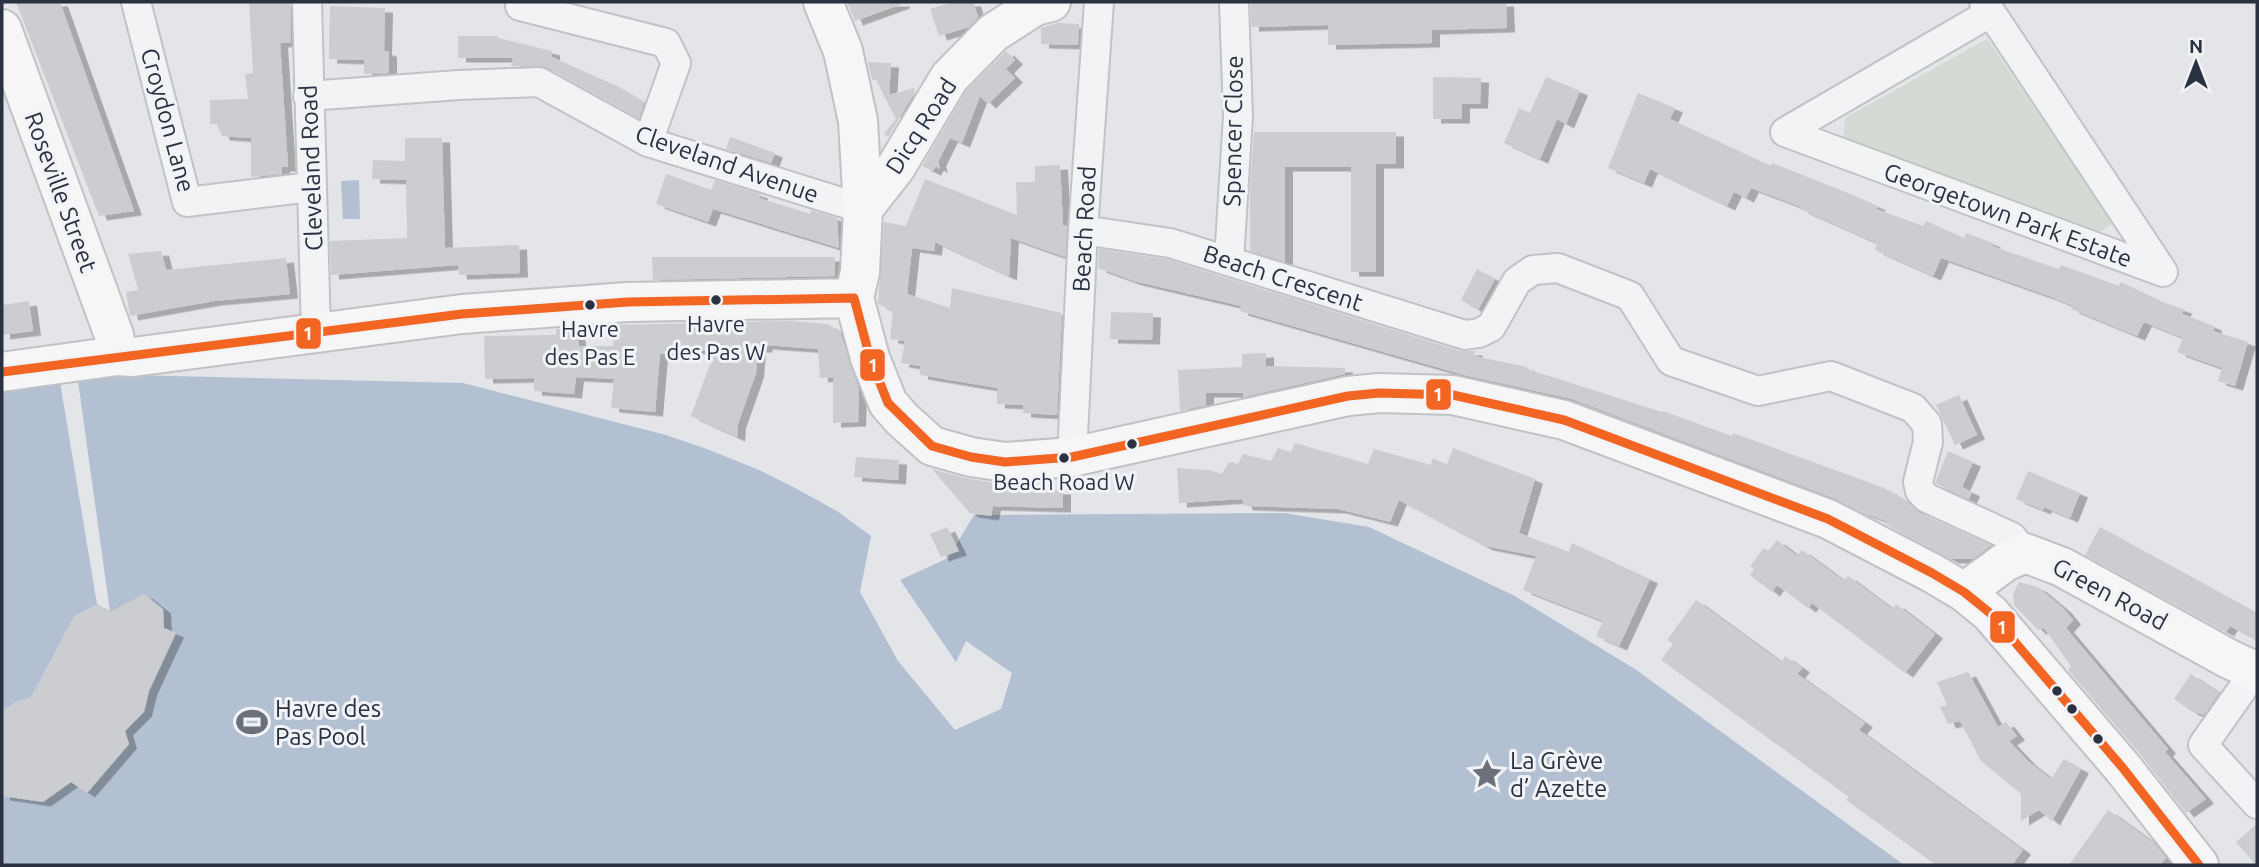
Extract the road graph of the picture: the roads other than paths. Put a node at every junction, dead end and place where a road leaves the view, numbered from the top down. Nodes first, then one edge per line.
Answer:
1 (136, 2) edge
2 (307, 2) edge
3 (521, 2) edge
4 (824, 2) edge
5 (1051, 2) edge
6 (1099, 2) edge
7 (1234, 2) edge
8 (1987, 7) edge
9 (2, 29) edge
10 (308, 96) junction
11 (648, 142) junction
12 (311, 187) junction
13 (863, 209) junction
14 (1083, 230) junction
15 (1229, 261) junction
16 (854, 298) junction
17 (316, 333) junction
18 (117, 356) junction
19 (2, 372) edge
20 (1072, 457) junction
21 (2025, 553) junction
22 (1964, 592) junction
23 (2256, 672) edge
24 (2257, 804) edge
25 (2199, 865) edge

1 - 12 street, Croydon Lane
2 - 10 street, Cleveland Road
3 - 11 street
4 - 13 main road
5 - 13 main road, Dicq Road
6 - 14 street, Beach Road
7 - 15 street, Spencer Close
8 - 8 street, Georgetown Park Estate
9 - 18 main road, Roseville Street
10 - 11 street, Cleveland Avenue
10 - 12 street, Cleveland Road
11 - 13 street, Cleveland Avenue
12 - 17 street, Cleveland Road
13 - 16 main road
14 - 15 street, Beach Crescent
14 - 20 street, Beach Road
15 - 21 street, Beach Crescent
16 - 17 main road
16 - 20 main road
17 - 18 main road
18 - 19 main road
20 - 22 main road
21 - 22 main road, Green Road
21 - 23 main road, Green Road
22 - 25 main road
23 - 24 street

